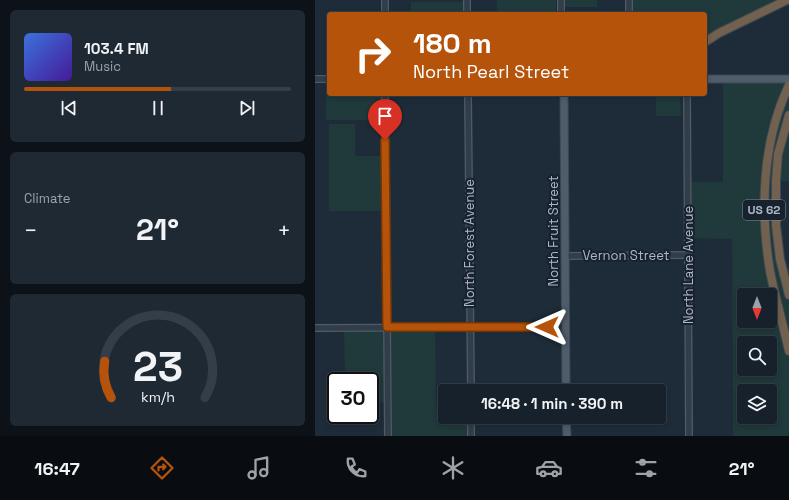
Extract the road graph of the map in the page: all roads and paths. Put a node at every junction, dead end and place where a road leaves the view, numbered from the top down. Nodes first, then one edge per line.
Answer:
1 (385, 0) edge
2 (467, 0) edge
3 (561, 0) edge
4 (629, 0) edge
5 (787, 0) edge
6 (385, 12) edge
7 (467, 12) edge
8 (561, 12) edge
9 (629, 12) edge
10 (707, 41) edge
11 (315, 79) edge
12 (327, 79) edge
13 (789, 79) edge
14 (707, 80) edge
15 (789, 85) edge
16 (385, 96) edge
17 (468, 96) edge
18 (564, 96) edge
19 (687, 96) edge
20 (789, 115) edge
21 (688, 255) junction
22 (565, 256) junction
23 (789, 295) edge
24 (387, 327) junction
25 (470, 327) junction
26 (566, 327) junction
27 (315, 328) edge
28 (785, 336) junction
29 (789, 351) edge
30 (789, 358) edge
31 (471, 384) edge
32 (566, 384) edge
33 (471, 424) edge
34 (566, 424) edge
35 (388, 436) edge
36 (471, 436) edge
37 (567, 436) edge
38 (689, 436) edge

1 - 6 street
2 - 7 street
3 - 8 street
4 - 9 street
5 - 10 highway
11 - 12 street
13 - 14 main road
15 - 28 highway, US 62
16 - 24 street
17 - 25 street, North Forest Avenue
18 - 22 main road, North Fruit Street
19 - 21 street, North Lane Avenue
20 - 23 highway, US 62
21 - 22 street, Vernon Street
21 - 38 street, North Lane Avenue
22 - 26 main road, North Fruit Street
24 - 25 street
24 - 27 street
24 - 35 street
25 - 26 street
25 - 31 street, North Forest Avenue
26 - 32 main road, North Fruit Street
28 - 29 highway, US 62
28 - 30 highway
33 - 36 street
34 - 37 main road

